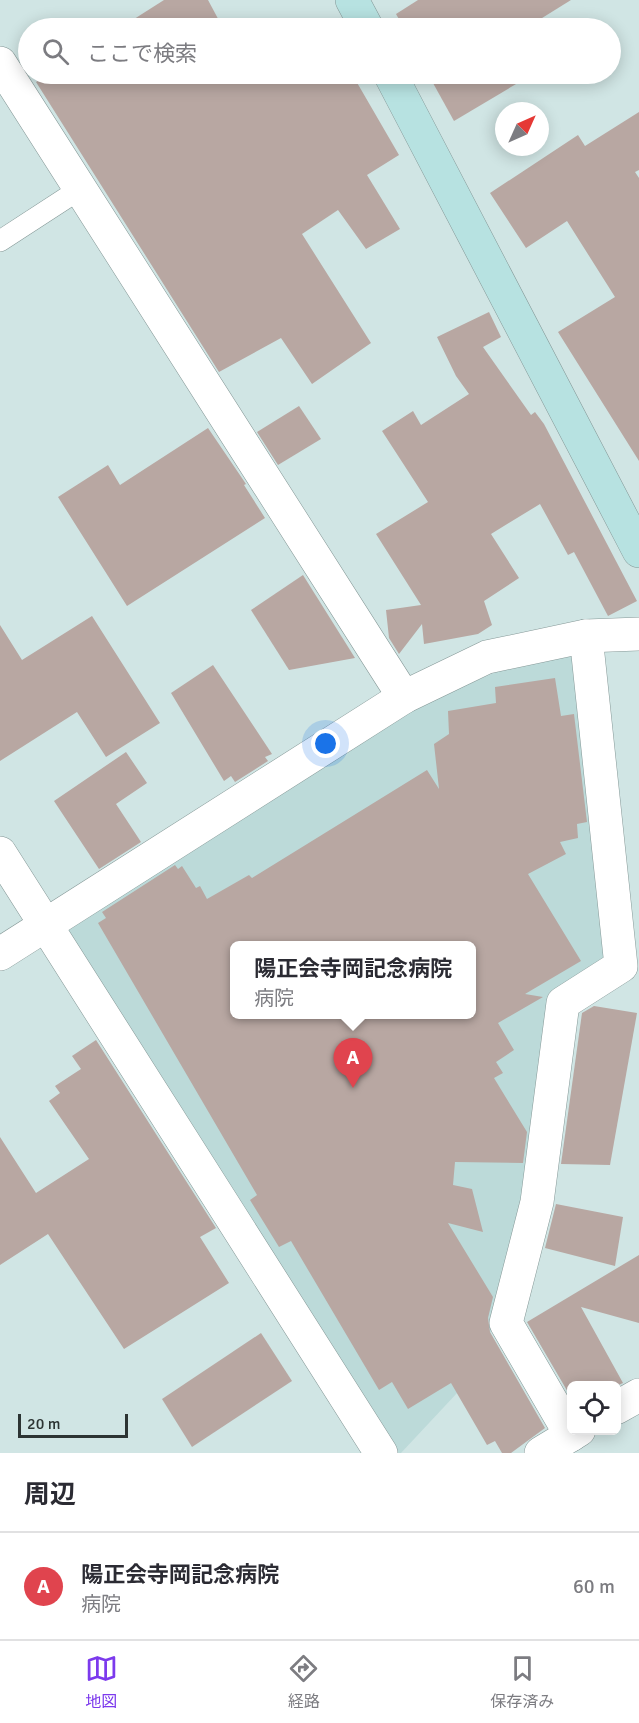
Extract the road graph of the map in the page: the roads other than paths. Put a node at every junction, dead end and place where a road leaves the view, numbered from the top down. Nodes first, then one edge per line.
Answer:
1 (352, 0) edge
2 (362, 18) edge
3 (0, 63) edge
4 (395, 84) edge
5 (80, 189) junction
6 (0, 241) edge
7 (639, 551) edge
8 (639, 634) edge
9 (586, 636) junction
10 (404, 697) junction
11 (0, 854) edge
12 (45, 924) junction
13 (0, 954) edge
14 (639, 1395) edge
15 (621, 1405) edge
16 (567, 1420) edge
17 (572, 1435) edge
18 (381, 1453) edge
19 (541, 1453) edge

1 - 2 street
3 - 5 street
4 - 7 street
5 - 6 lane
5 - 10 street
8 - 9 street
9 - 10 street
9 - 16 street
10 - 12 street
11 - 12 street
12 - 13 street
12 - 18 street
14 - 15 street
17 - 19 street

